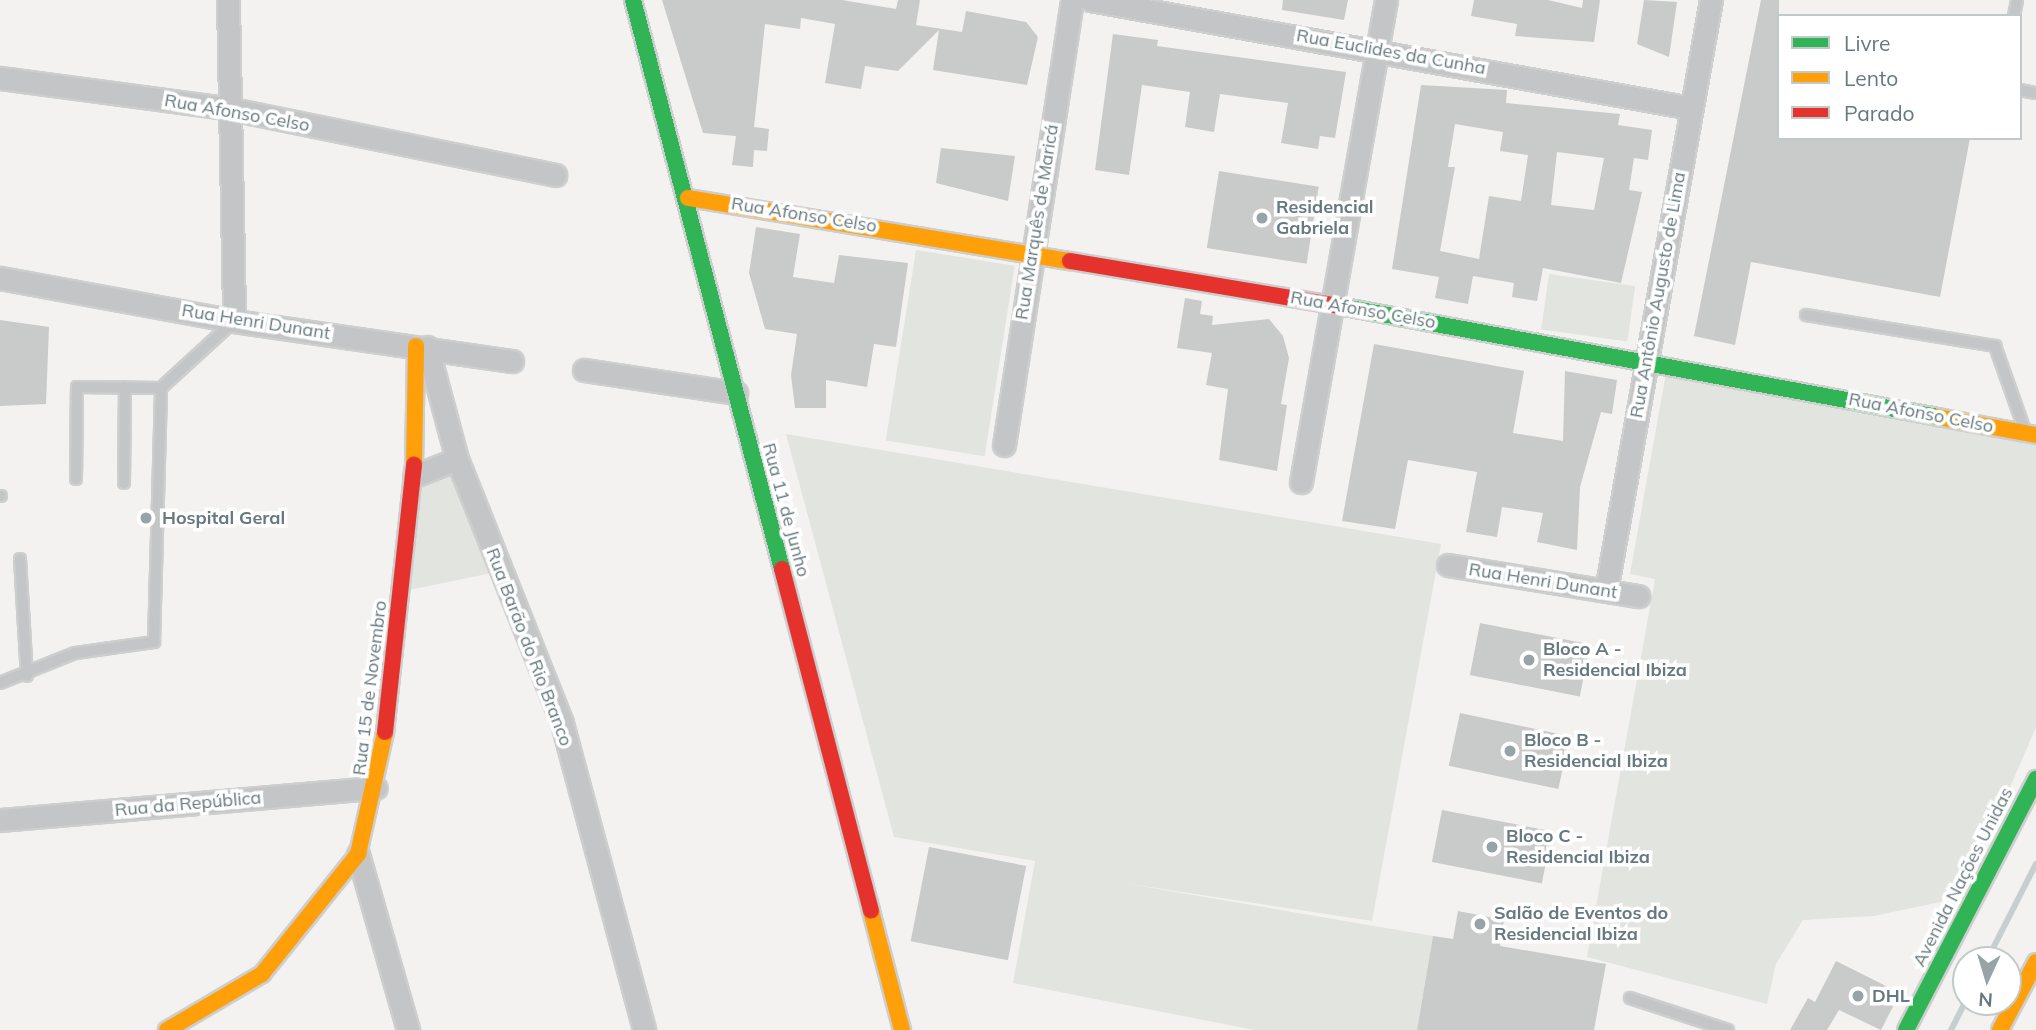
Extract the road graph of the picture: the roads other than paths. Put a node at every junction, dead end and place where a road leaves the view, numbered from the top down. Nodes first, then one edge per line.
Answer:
1 (228, 0) edge
2 (633, 0) edge
3 (1072, 0) edge
4 (1090, 0) edge
5 (1386, 0) edge
6 (1711, 0) edge
7 (1377, 49) junction
8 (0, 78) edge
9 (1691, 108) junction
10 (231, 109) junction
11 (555, 175) dead end
12 (688, 198) junction
13 (1032, 252) junction
14 (0, 278) edge
15 (1328, 304) junction
16 (1806, 315) dead end
17 (234, 321) junction
18 (421, 347) junction
19 (512, 361) dead end
20 (1647, 361) junction
21 (583, 370) dead end
22 (125, 387) junction
23 (161, 388) junction
24 (736, 393) junction
25 (2031, 434) edge
26 (1004, 445) dead end
27 (457, 459) junction
28 (414, 477) junction
29 (76, 479) dead end
30 (124, 482) dead end
31 (1301, 482) dead end
32 (20, 559) dead end
33 (1447, 565) dead end
34 (1606, 591) junction
35 (1638, 596) dead end
36 (27, 676) junction
37 (0, 683) edge
38 (2036, 779) edge
39 (376, 788) junction
40 (0, 820) edge
41 (358, 854) junction
42 (2036, 962) edge
43 (1630, 998) dead end
44 (895, 1028) edge
45 (167, 1030) edge
46 (408, 1030) edge
47 (644, 1030) edge
48 (1728, 1030) edge
49 (1906, 1030) edge
50 (2000, 1030) edge

1 - 10 street
2 - 12 street, Rua 11 de Junho
3 - 13 street, Rua Marquês de Maricá
4 - 7 street, Rua Euclides da Cunha
5 - 7 street
6 - 9 street, Rua Antônio Augusto de Lima
7 - 9 street, Rua Euclides da Cunha
7 - 15 street
8 - 10 street, Rua Afonso Celso
9 - 20 street, Rua Antônio Augusto de Lima
10 - 11 street, Rua Afonso Celso
10 - 17 street
12 - 13 street, Rua Afonso Celso
12 - 24 street, Rua 11 de Junho
13 - 15 street, Rua Afonso Celso
13 - 26 street, Rua Marquês de Maricá
14 - 17 street, Rua Henri Dunant
15 - 20 street, Rua Afonso Celso
15 - 31 street
16 - 25 lane
17 - 18 street, Rua Henri Dunant
17 - 23 lane
18 - 19 street, Rua Henri Dunant
18 - 27 street, Rua Barão do Rio Branco
18 - 28 street, Rua 15 de Novembro
20 - 25 street, Rua Afonso Celso
20 - 34 street, Rua Antônio Augusto de Lima
21 - 24 street
22 - 23 lane
22 - 29 lane
22 - 30 lane
23 - 36 lane
24 - 44 street, Rua 11 de Junho
27 - 28 street
27 - 47 street, Rua Barão do Rio Branco
28 - 39 street, Rua 15 de Novembro
32 - 36 lane
33 - 34 street, Rua Henri Dunant
34 - 35 street, Rua Henri Dunant
36 - 37 lane
38 - 49 street, Avenida Nações Unidas
39 - 40 street, Rua da República
39 - 41 street, Rua 15 de Novembro
41 - 45 street, Rua 15 de Novembro
41 - 46 street
42 - 50 street
43 - 48 lane

